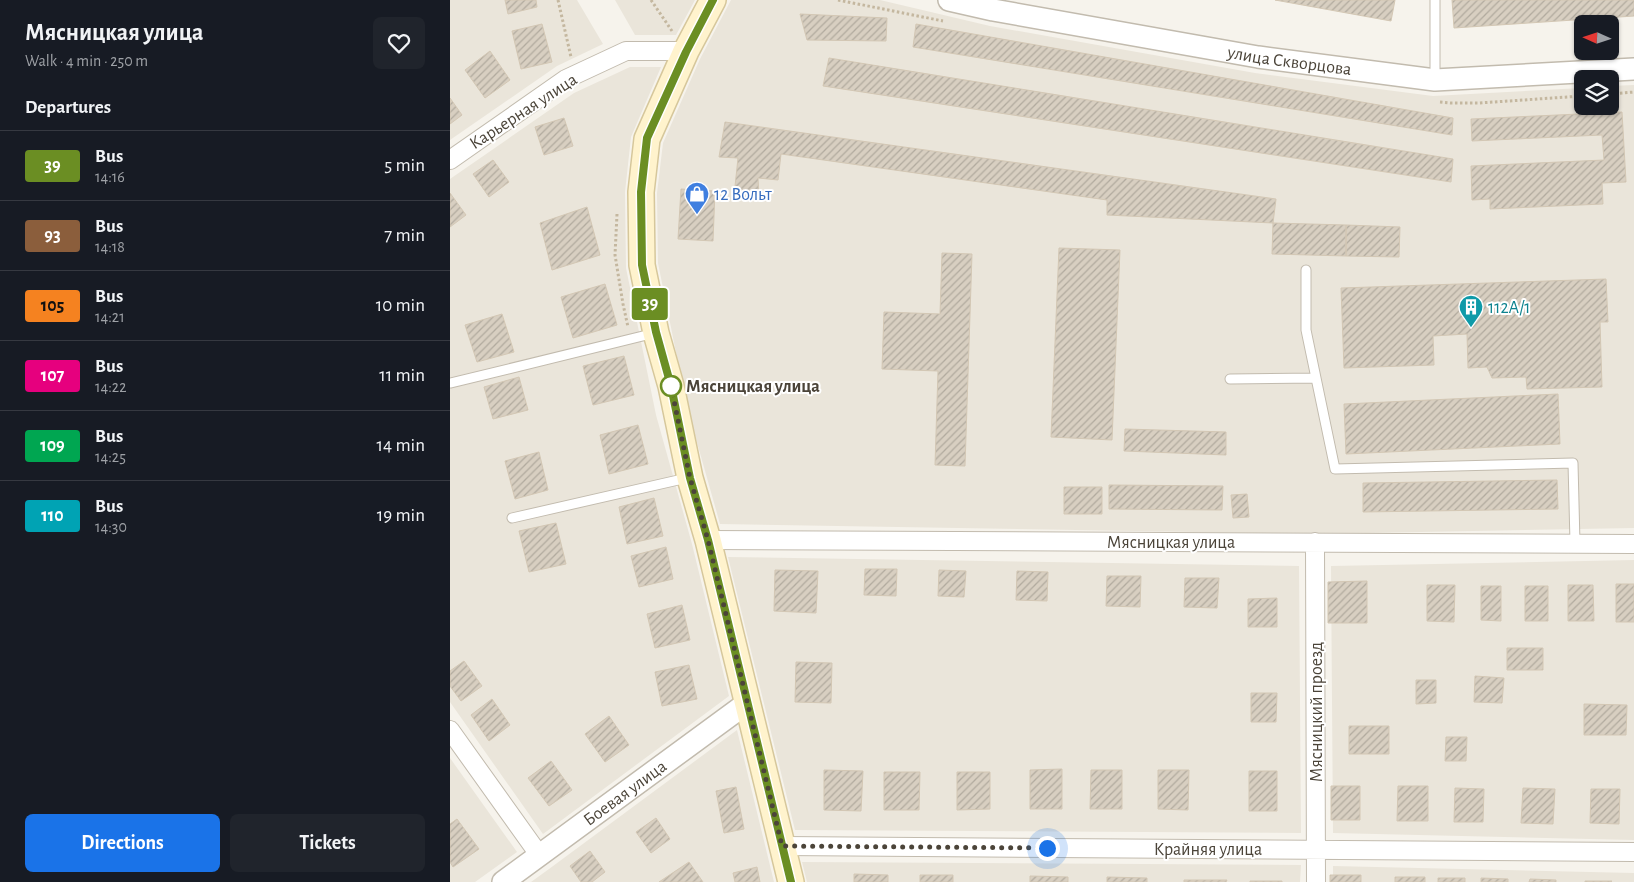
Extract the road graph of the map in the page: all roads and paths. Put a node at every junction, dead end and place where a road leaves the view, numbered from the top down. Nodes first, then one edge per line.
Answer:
1 (558, 0) edge
2 (651, 0) edge
3 (713, 0) edge
4 (949, 0) edge
5 (1434, 0) edge
6 (686, 52) junction
7 (1634, 69) edge
8 (575, 75) junction
9 (1435, 80) junction
10 (1634, 92) edge
11 (1619, 93) edge
12 (450, 160) edge
13 (1306, 270) dead end
14 (656, 332) junction
15 (1316, 378) junction
16 (1230, 379) dead end
17 (451, 383) dead end
18 (690, 478) junction
19 (512, 518) dead end
20 (708, 540) junction
21 (1315, 542) junction
22 (1575, 543) junction
23 (1634, 544) edge
24 (747, 703) junction
25 (450, 730) edge
26 (782, 846) junction
27 (1317, 850) junction
28 (1634, 852) edge
29 (540, 856) junction
30 (503, 882) edge
31 (791, 882) edge
32 (1316, 882) edge

1 - 8 path
2 - 6 path
3 - 6 main road
4 - 9 street, улица Скворцова
5 - 9 lane
6 - 8 street, Карьерная улица
6 - 14 main road
7 - 9 street, улица Скворцова
8 - 12 street, Карьерная улица
10 - 11 path
13 - 15 lane
14 - 17 lane
14 - 18 main road
15 - 16 lane
15 - 22 lane
18 - 19 lane
18 - 20 main road
20 - 21 street, Мясницкая улица
20 - 24 main road
21 - 22 street, Мясницкая улица
21 - 27 street, Мясницкий проезд
22 - 23 street, Мясницкая улица
24 - 26 main road
24 - 29 street, Боевая улица
25 - 29 street
26 - 27 street, Крайняя улица
26 - 31 main road
27 - 28 street, Крайняя улица
27 - 32 street, Мясницкий проезд
29 - 30 street, Боевая улица

